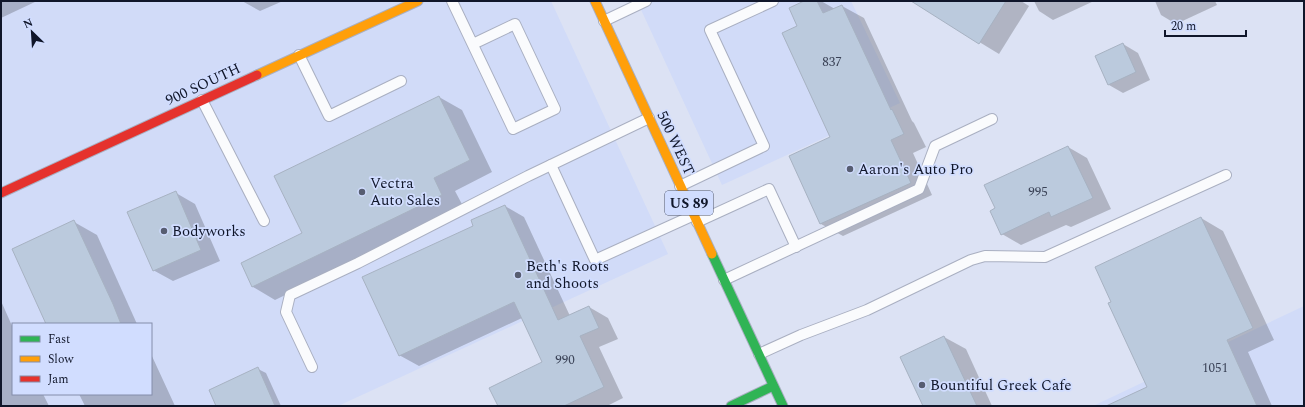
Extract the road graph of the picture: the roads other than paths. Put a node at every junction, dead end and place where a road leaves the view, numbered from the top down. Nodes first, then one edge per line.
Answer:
1 (418, 1) edge
2 (452, 1) edge
3 (595, 1) edge
4 (646, 1) edge
5 (773, 1) edge
6 (604, 21) junction
7 (472, 44) junction
8 (299, 55) junction
9 (401, 81) dead end
10 (202, 100) junction
11 (649, 118) junction
12 (992, 119) dead end
13 (551, 165) junction
14 (1226, 175) dead end
15 (680, 186) junction
16 (1, 193) edge
17 (696, 219) junction
18 (264, 221) dead end
19 (796, 246) junction
20 (724, 280) junction
21 (759, 354) junction
22 (312, 367) dead end
23 (774, 386) junction
24 (731, 406) edge
25 (783, 406) edge

1 - 8 street, 900 SOUTH
2 - 7 lane
3 - 6 street, 500 WEST / US 89
4 - 6 lane
5 - 15 lane
6 - 11 street, 500 WEST / US 89
7 - 7 lane
8 - 9 lane
8 - 10 street, 900 SOUTH
10 - 16 street, 900 SOUTH
10 - 18 lane
11 - 13 lane
11 - 15 street, 500 WEST / US 89
12 - 19 lane
13 - 17 lane
13 - 22 lane
14 - 21 lane
15 - 17 street, 500 WEST / US 89
17 - 19 lane
17 - 20 street, 500 WEST / US 89
19 - 20 lane
20 - 21 street, 500 WEST / US 89
21 - 23 street, 500 WEST / US 89
23 - 24 street
23 - 25 street, 500 WEST / US 89

